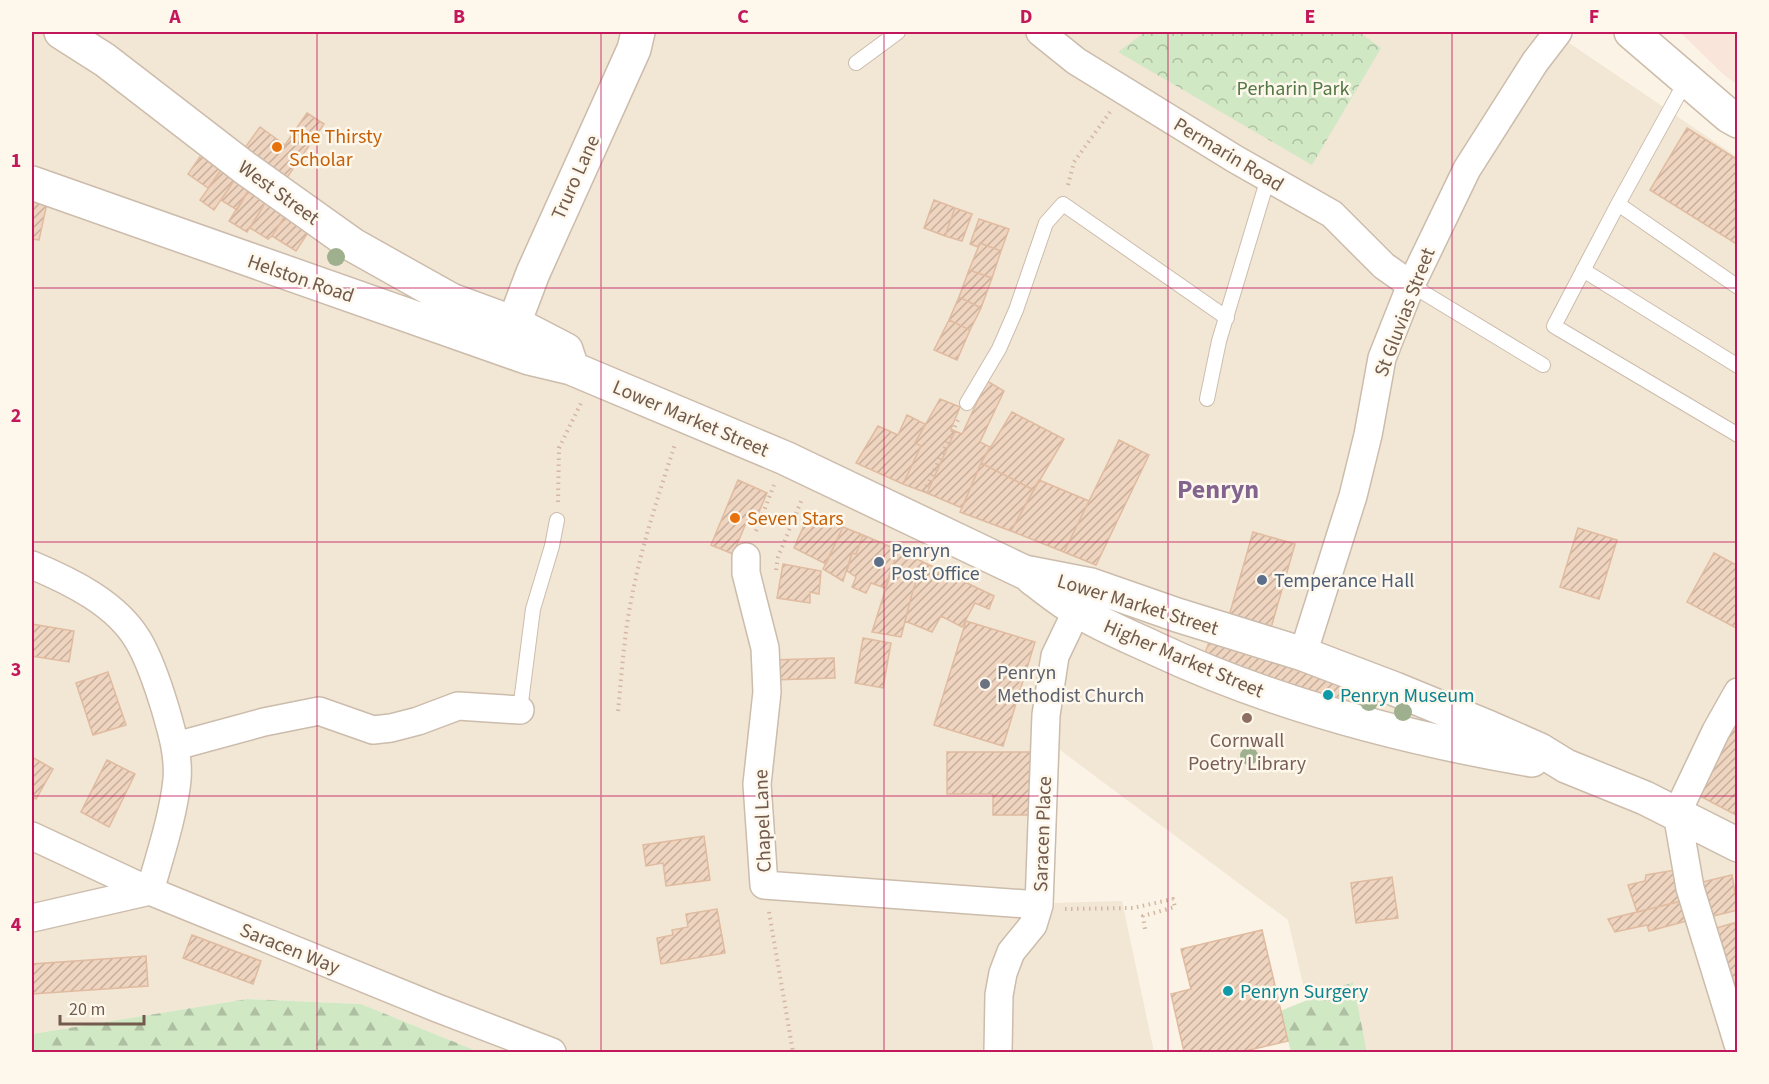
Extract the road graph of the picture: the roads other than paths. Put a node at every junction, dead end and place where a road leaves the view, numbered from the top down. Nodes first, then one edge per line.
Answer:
1 (61, 32) edge
2 (638, 32) edge
3 (898, 32) edge
4 (1040, 32) edge
5 (1558, 32) edge
6 (1631, 32) edge
7 (856, 63) dead end
8 (1687, 79) junction
9 (1737, 121) edge
10 (1268, 178) junction
11 (32, 183) edge
12 (1618, 204) junction
13 (1583, 270) junction
14 (1411, 285) junction
15 (1737, 287) edge
16 (1227, 318) junction
17 (514, 323) junction
18 (1543, 365) dead end
19 (1737, 366) edge
20 (582, 373) junction
21 (1207, 399) dead end
22 (967, 403) road end
23 (1737, 435) edge
24 (557, 520) road end
25 (746, 557) road end
26 (32, 565) edge
27 (1024, 572) junction
28 (1077, 610) junction
29 (1303, 654) junction
30 (1736, 694) edge
31 (520, 710) joint
32 (176, 746) junction
33 (1566, 766) junction
34 (1677, 813) junction
35 (32, 836) edge
36 (1737, 845) edge
37 (150, 891) junction
38 (1038, 907) junction
39 (32, 918) edge
40 (1737, 1044) edge
41 (552, 1053) edge
42 (998, 1053) edge

1 - 17 street, West Street
2 - 17 street, Truro Lane
3 - 7 lane
4 - 10 street, Permarin Road
5 - 14 street, St Gluvias Street
6 - 8 street
8 - 9 street
8 - 12 lane
10 - 14 street, Permarin Road
10 - 16 lane
11 - 20 street, Helston Road
12 - 13 lane
12 - 15 lane
13 - 19 lane
13 - 23 lane
14 - 18 lane
14 - 29 street, St Gluvias Street
16 - 21 lane
16 - 22 lane
17 - 20 street, West Street
20 - 27 street, Lower Market Street
24 - 31 lane
25 - 38 street, Chapel Lane
26 - 32 street
27 - 28 street, Higher Market Street
27 - 29 street, Lower Market Street
28 - 33 street, Higher Market Street
28 - 38 street, Saracen Place
29 - 33 street, Lower Market Street
30 - 34 street
31 - 32 street
32 - 37 street
33 - 34 street, Lower Market Street
34 - 36 street, Lower Market Street
34 - 40 street
35 - 37 street, Saracen Way
37 - 39 street
37 - 41 street, Saracen Way
38 - 42 street, Saracen Place

